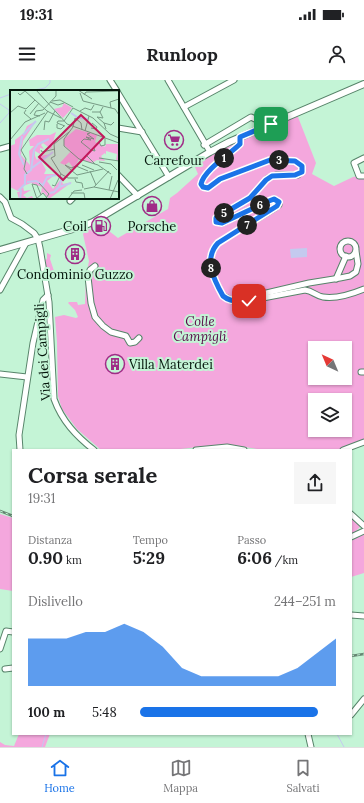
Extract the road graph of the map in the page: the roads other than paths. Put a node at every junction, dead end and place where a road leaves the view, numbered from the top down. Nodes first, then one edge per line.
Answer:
1 (110, 80) edge
2 (168, 80) edge
3 (234, 80) edge
4 (364, 84) edge
5 (117, 90) edge
6 (119, 94) edge
7 (184, 107) junction
8 (265, 127) junction
9 (119, 128) edge
10 (142, 132) junction
11 (240, 137) junction
12 (204, 145) junction
13 (10, 146) edge
14 (0, 149) edge
15 (210, 152) junction
16 (364, 158) edge
17 (119, 176) edge
18 (364, 176) edge
19 (169, 177) junction
20 (138, 196) junction
21 (0, 197) edge
22 (38, 239) junction
23 (26, 243) junction
24 (0, 250) edge
25 (356, 251) junction
26 (346, 256) junction
27 (95, 266) dead end
28 (336, 279) junction
29 (364, 289) edge
30 (0, 290) edge
31 (48, 294) junction
32 (233, 301) junction
33 (139, 338) dead end
34 (0, 374) edge
35 (27, 377) junction
36 (364, 442) edge
37 (20, 449) edge
38 (93, 449) edge
39 (206, 449) edge
40 (238, 449) edge
41 (346, 449) edge
42 (352, 515) edge
43 (364, 526) edge
44 (364, 531) edge
45 (352, 537) edge
46 (352, 614) edge
47 (364, 616) edge
48 (12, 632) edge
49 (0, 649) edge
50 (12, 668) edge
51 (5, 669) dead end
52 (364, 699) edge
53 (352, 714) edge
54 (308, 735) edge
55 (311, 747) edge

1 - 5 street
2 - 7 street
3 - 7 street
4 - 8 main road
6 - 10 street
7 - 12 street
8 - 11 main road
8 - 12 street
9 - 10 street
10 - 19 street
11 - 15 main road
11 - 32 street
12 - 15 street
13 - 14 street
15 - 19 main road
16 - 18 street
17 - 20 street
19 - 20 main road
20 - 22 main road
21 - 22 street
22 - 23 main road
22 - 31 street, Via dei Campigli
23 - 24 main road
23 - 30 street
25 - 26 street
25 - 26 street
25 - 28 street
26 - 28 street
27 - 33 street
28 - 32 street
29 - 32 street
31 - 35 street
31 - 38 street, Via dei Campigli
34 - 35 street
35 - 37 street
36 - 41 street
39 - 40 street
42 - 43 street
44 - 45 street
46 - 47 street
48 - 49 street
50 - 51 street
52 - 53 street
54 - 55 street

